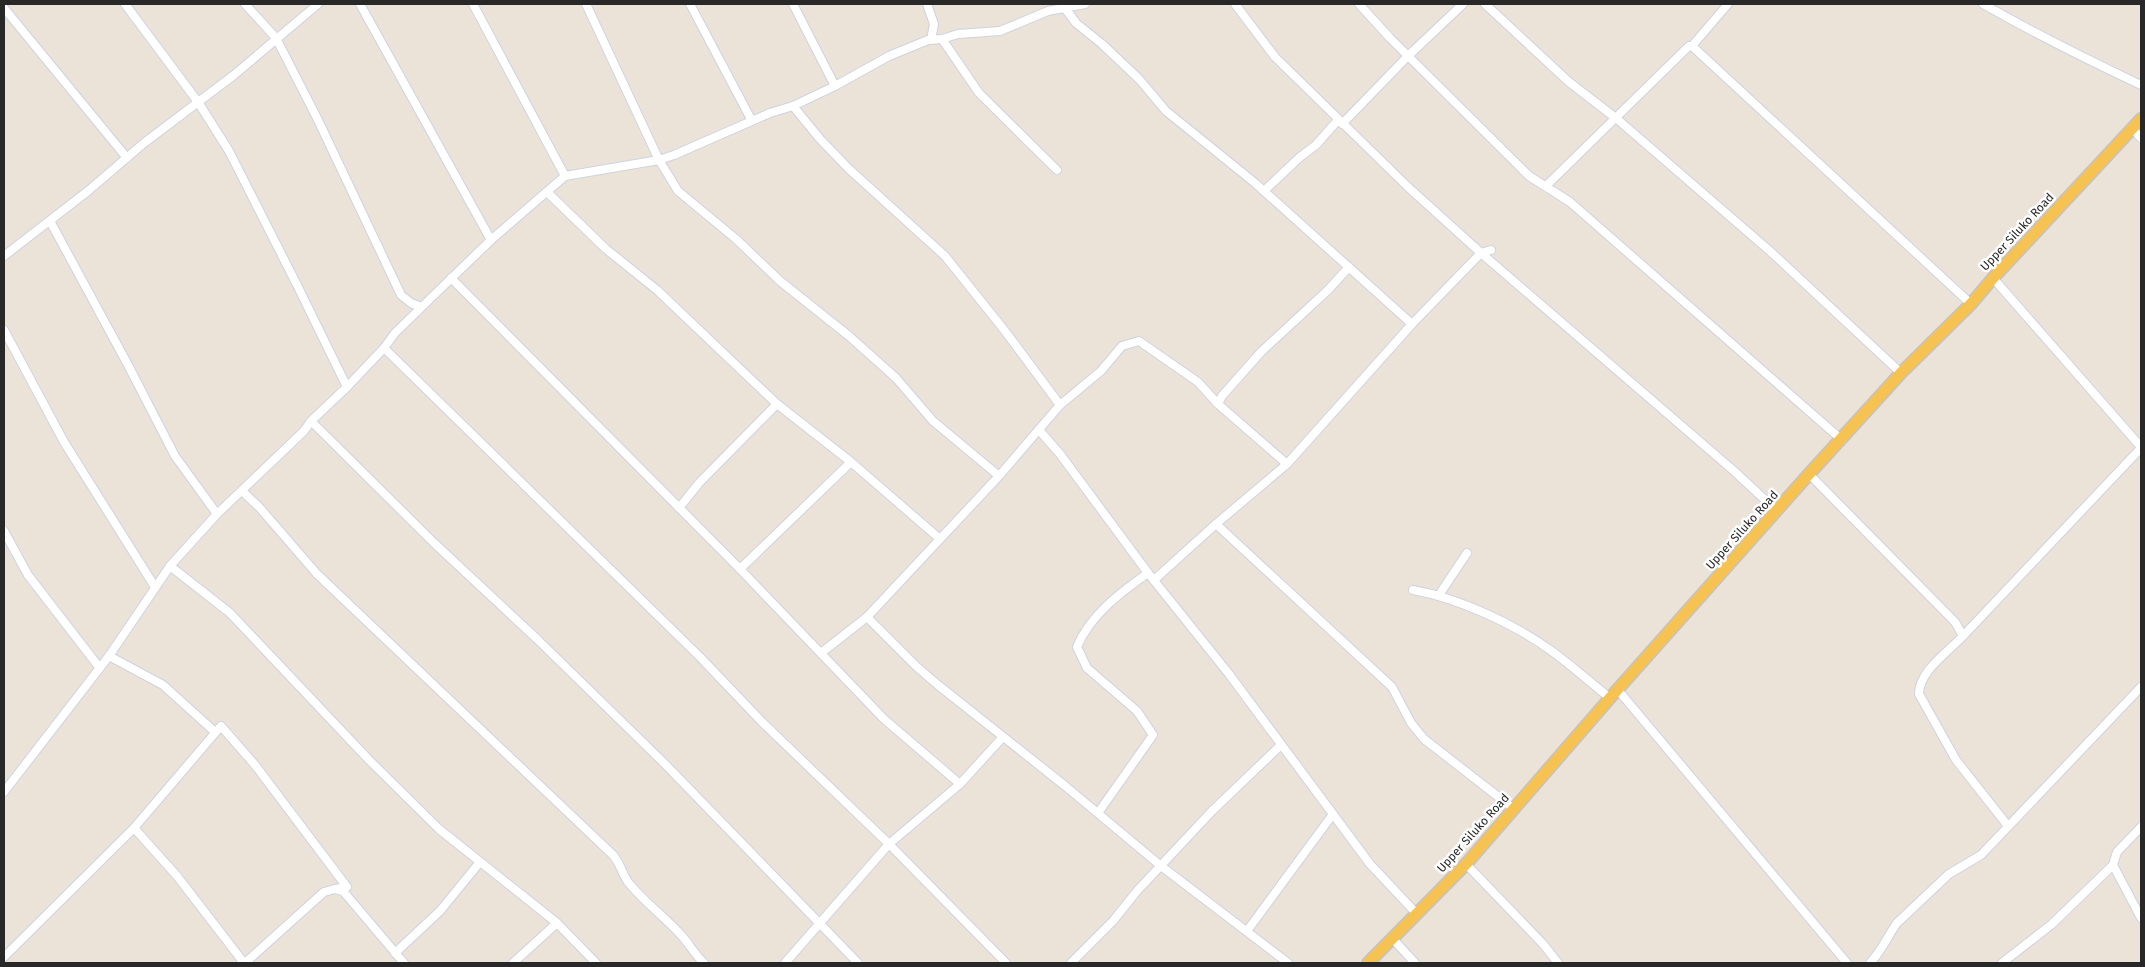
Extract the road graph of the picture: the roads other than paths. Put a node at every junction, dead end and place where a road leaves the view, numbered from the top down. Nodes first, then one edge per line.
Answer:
1 (125, 4) edge
2 (245, 4) edge
3 (318, 4) edge
4 (360, 4) edge
5 (473, 4) edge
6 (586, 4) edge
7 (690, 4) edge
8 (793, 4) edge
9 (927, 4) edge
10 (1085, 4) edge
11 (1234, 4) edge
12 (1359, 4) edge
13 (1464, 4) edge
14 (1485, 4) edge
15 (1728, 4) edge
16 (1983, 4) edge
17 (1064, 7) junction
18 (4, 8) edge
19 (276, 38) junction
20 (942, 39) junction
21 (932, 40) junction
22 (1692, 46) junction
23 (1408, 56) junction
24 (2141, 85) edge
25 (835, 86) junction
26 (198, 102) junction
27 (793, 106) junction
28 (1616, 119) junction
29 (2141, 119) edge
30 (752, 121) junction
31 (1340, 122) junction
32 (2132, 128) junction
33 (2141, 138) edge
34 (127, 158) junction
35 (659, 160) junction
36 (1057, 170) dead end
37 (565, 176) junction
38 (1546, 186) junction
39 (1264, 191) junction
40 (547, 192) junction
41 (50, 221) junction
42 (491, 240) junction
43 (1491, 250) dead end
44 (1480, 253) junction
45 (4, 256) edge
46 (1349, 267) junction
47 (451, 278) junction
48 (1993, 278) junction
49 (1971, 304) junction
50 (421, 307) junction
51 (1412, 324) junction
52 (4, 330) edge
53 (384, 348) junction
54 (1901, 373) junction
55 (346, 387) junction
56 (776, 404) junction
57 (1218, 404) junction
58 (1060, 405) junction
59 (311, 421) junction
60 (1039, 430) junction
61 (1842, 440) junction
62 (2141, 448) edge
63 (851, 462) junction
64 (1287, 464) junction
65 (1809, 474) junction
66 (999, 476) junction
67 (242, 491) junction
68 (679, 508) junction
69 (1777, 511) junction
70 (217, 514) junction
71 (1216, 524) junction
72 (4, 531) edge
73 (940, 539) junction
74 (170, 566) junction
75 (740, 569) junction
76 (1148, 573) junction
77 (1154, 580) junction
78 (155, 587) junction
79 (1445, 588) dead end
80 (1413, 590) dead end
81 (1439, 594) junction
82 (867, 617) junction
83 (1963, 636) junction
84 (821, 653) junction
85 (109, 656) junction
86 (99, 668) junction
87 (2141, 687) edge
88 (1614, 694) junction
89 (215, 732) junction
90 (1002, 738) junction
91 (1281, 745) junction
92 (960, 784) junction
93 (4, 792) edge
94 (1514, 809) junction
95 (1098, 813) junction
96 (1333, 814) junction
97 (2008, 826) junction
98 (2141, 827) edge
99 (134, 828) junction
100 (889, 844) junction
101 (480, 862) junction
102 (1466, 864) junction
103 (2114, 865) junction
104 (1161, 866) junction
105 (335, 889) junction
106 (1416, 913) junction
107 (2141, 918) edge
108 (557, 923) junction
109 (820, 925) junction
110 (1247, 931) junction
111 (1392, 938) junction
112 (395, 953) junction
113 (4, 957) edge
114 (245, 963) edge
115 (404, 963) edge
116 (513, 963) edge
117 (596, 963) edge
118 (704, 963) edge
119 (785, 963) edge
120 (858, 963) edge
121 (1006, 963) edge
122 (1071, 963) edge
123 (1288, 963) edge
124 (1368, 963) edge
125 (1415, 963) edge
126 (1558, 963) edge
127 (1847, 963) edge
128 (1870, 963) edge
129 (2002, 963) edge

1 - 26 street
2 - 19 street
3 - 19 street
4 - 42 street
5 - 37 street
6 - 35 street
7 - 30 street
8 - 25 street
9 - 21 street
10 - 17 street
11 - 31 street
12 - 23 street
13 - 23 street
14 - 28 street
15 - 22 street
16 - 24 street
17 - 20 street
17 - 39 street
18 - 34 street
19 - 26 street
19 - 50 street
20 - 21 street
20 - 36 street
21 - 25 street
22 - 28 street
22 - 49 street
23 - 31 street
23 - 38 street
25 - 27 street
26 - 34 street
26 - 55 street
27 - 30 street
27 - 58 street
28 - 38 street
28 - 54 street
29 - 32 main road, Upper Siluko Road
30 - 35 street
31 - 39 street
31 - 44 street
32 - 33 street
32 - 48 main road, Upper Siluko Road
34 - 41 street
35 - 37 street
35 - 66 street
37 - 40 street
38 - 61 street
39 - 46 street
40 - 42 street
40 - 56 street
41 - 45 street
41 - 70 street
42 - 47 street
43 - 44 street
44 - 51 street
44 - 69 street
46 - 51 street
46 - 57 street
47 - 50 street
47 - 68 street
48 - 49 main road, Upper Siluko Road
48 - 62 street
49 - 54 main road, Upper Siluko Road
50 - 53 street
51 - 64 street
52 - 78 street
53 - 55 street
53 - 100 street
54 - 61 main road, Upper Siluko Road
55 - 59 street
56 - 63 street
56 - 68 street
57 - 58 street
57 - 64 street
58 - 60 street
59 - 67 street
59 - 109 street
60 - 66 street
60 - 76 street
61 - 65 main road, Upper Siluko Road
62 - 83 street
63 - 73 street
63 - 75 street
64 - 71 street
65 - 69 main road, Upper Siluko Road
65 - 83 street
66 - 73 street
67 - 70 street
67 - 118 street
68 - 75 street
69 - 88 main road, Upper Siluko Road
70 - 74 street
71 - 77 street
71 - 94 street
72 - 86 street
73 - 82 street
74 - 78 street
74 - 101 street
75 - 84 street
76 - 77 street
76 - 95 street
77 - 91 street
78 - 85 street
79 - 81 street
80 - 81 street
81 - 88 street
82 - 84 street
82 - 90 street
83 - 97 street
84 - 92 street
85 - 86 street
85 - 89 street
86 - 93 street
87 - 97 street
88 - 94 main road, Upper Siluko Road
88 - 127 street
89 - 99 street
89 - 105 street
90 - 92 street
90 - 95 street
91 - 96 street
91 - 104 street
92 - 100 street
94 - 102 main road, Upper Siluko Road
95 - 104 street
96 - 106 street
96 - 110 street
97 - 128 street
98 - 103 street
99 - 113 street
99 - 114 street
100 - 109 street
100 - 121 street
101 - 108 street
101 - 112 street
102 - 106 main road, Upper Siluko Road
102 - 126 street
103 - 107 street
103 - 129 street
104 - 110 street
104 - 122 street
105 - 112 street
105 - 114 street
106 - 111 main road, Upper Siluko Road
108 - 116 street
108 - 117 street
109 - 119 street
109 - 120 street
110 - 123 street
111 - 124 main road, Upper Siluko Road
111 - 125 street
112 - 115 street

